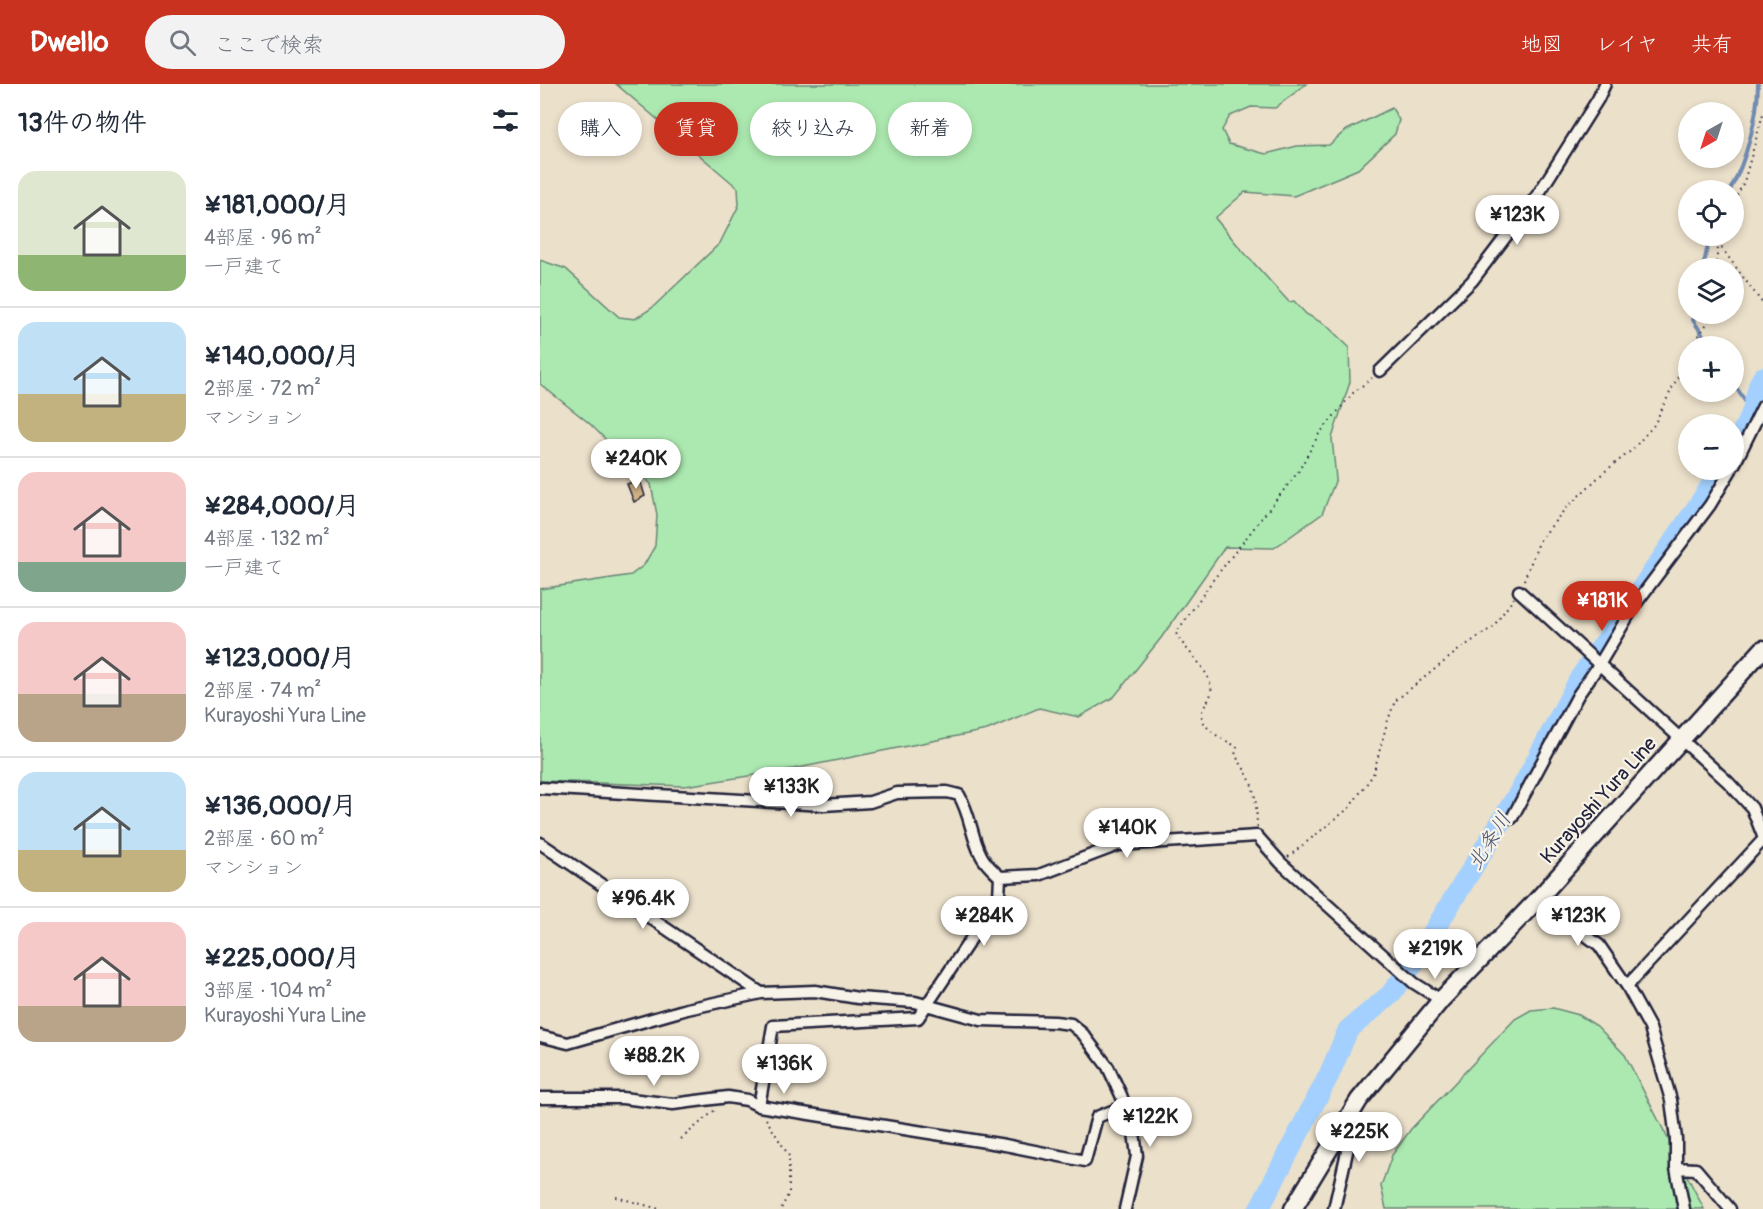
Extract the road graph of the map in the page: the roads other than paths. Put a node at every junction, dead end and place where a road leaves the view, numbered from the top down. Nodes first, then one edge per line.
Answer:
1 (1605, 84) edge
2 (1380, 371) road end
3 (1763, 406) edge
4 (1744, 445) edge
5 (1725, 480) edge
6 (1519, 591) road end
7 (1763, 649) edge
8 (1599, 665) junction
9 (1681, 740) junction
10 (540, 788) edge
11 (1512, 818) dead end
12 (1763, 838) edge
13 (540, 843) edge
14 (1000, 877) junction
15 (1537, 900) junction
16 (1627, 986) junction
17 (761, 993) junction
18 (1441, 1000) junction
19 (929, 1005) junction
20 (540, 1036) edge
21 (540, 1098) edge
22 (759, 1106) junction
23 (1125, 1106) junction
24 (1352, 1113) junction
25 (1676, 1168) junction
26 (1125, 1209) edge
27 (1293, 1209) edge
28 (1334, 1209) edge
29 (1684, 1209) edge
30 (1730, 1209) edge

1 - 2 street
3 - 4 street
5 - 8 street
6 - 8 street
7 - 9 main road, Kurayoshi Yura Line
8 - 9 street
8 - 11 street
9 - 12 street
9 - 15 main road, Kurayoshi Yura Line
10 - 14 street
12 - 16 street
13 - 17 street
14 - 18 street
14 - 19 street
15 - 16 street
15 - 18 main road, Kurayoshi Yura Line
16 - 25 street
17 - 19 street
17 - 20 street
18 - 24 main road, Kurayoshi Yura Line
19 - 22 street
19 - 23 street
21 - 22 street
22 - 23 street
23 - 26 street
24 - 27 main road, Kurayoshi Yura Line
24 - 28 street
25 - 29 street
25 - 30 street

